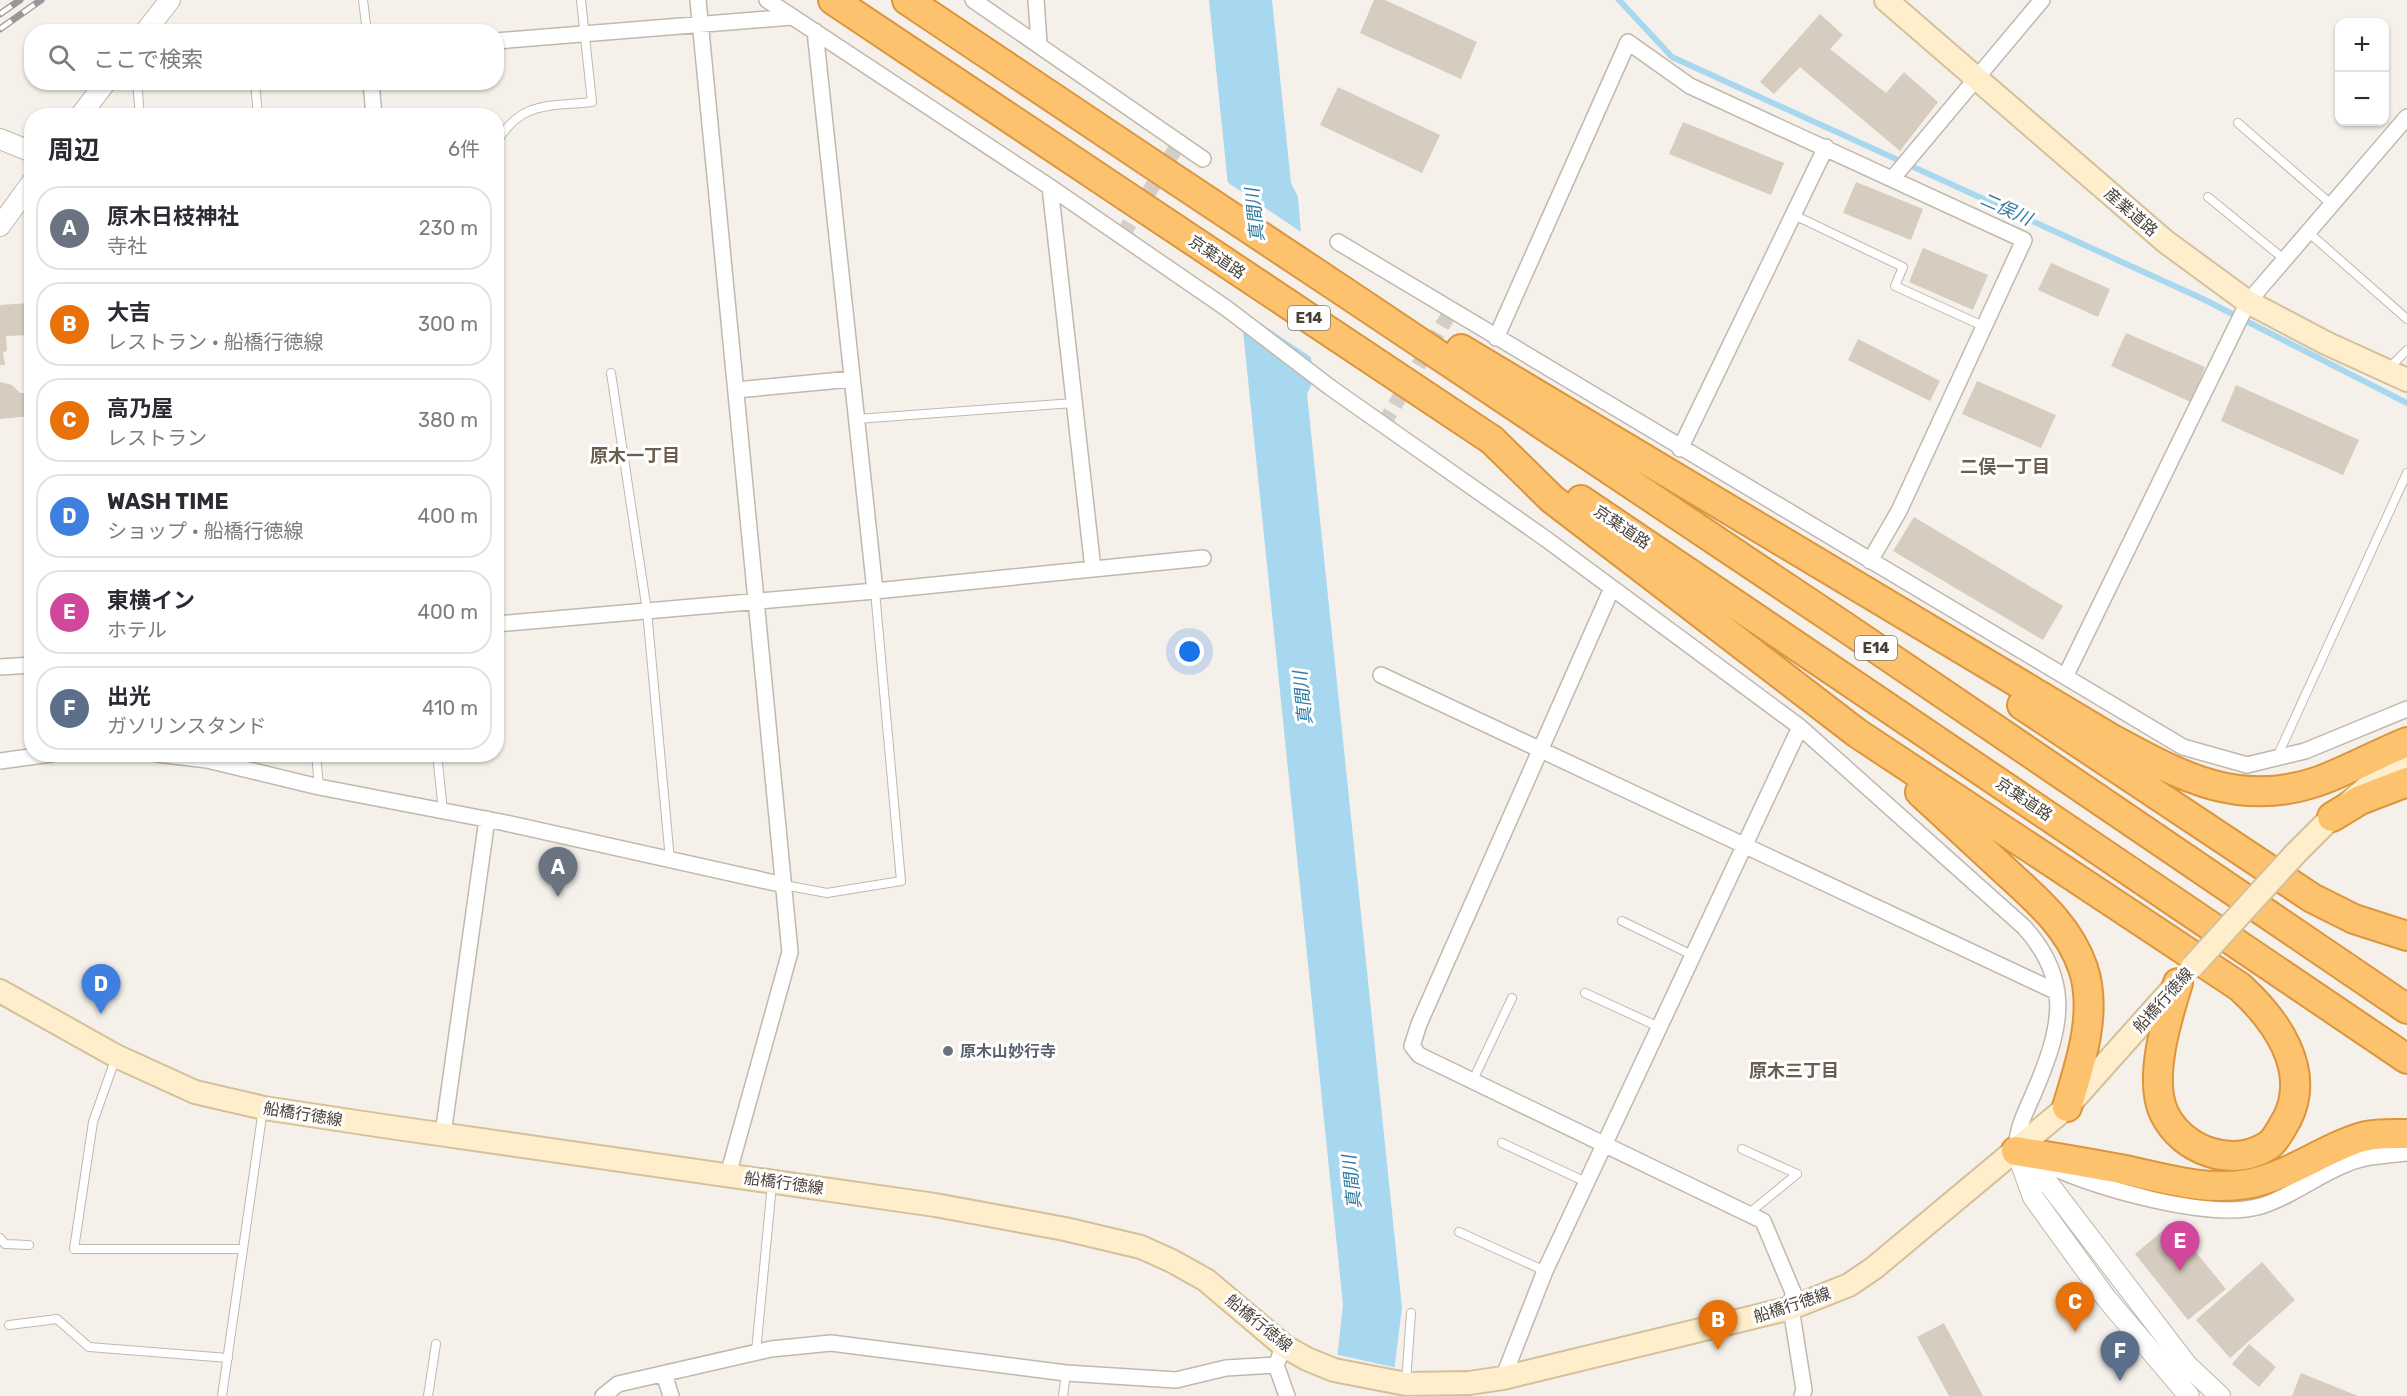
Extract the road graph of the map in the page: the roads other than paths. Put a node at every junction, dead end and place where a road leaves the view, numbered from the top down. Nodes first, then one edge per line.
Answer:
1 (170, 0) edge
2 (363, 0) edge
3 (581, 0) edge
4 (698, 0) edge
5 (767, 0) edge
6 (833, 0) edge
7 (907, 0) edge
8 (973, 0) edge
9 (1036, 0) edge
10 (1886, 0) edge
11 (2043, 0) edge
12 (792, 17) junction
13 (152, 24) edge
14 (366, 24) edge
15 (700, 25) junction
16 (815, 31) junction
17 (584, 34) junction
18 (504, 40) edge
19 (1039, 43) junction
20 (1975, 78) junction
21 (100, 90) edge
22 (138, 90) edge
23 (256, 90) edge
24 (372, 90) edge
25 (86, 108) edge
26 (139, 108) edge
27 (257, 108) edge
28 (373, 108) edge
29 (2407, 117) edge
30 (2238, 123) dead end
31 (504, 132) edge
32 (0, 139) edge
33 (1826, 147) junction
34 (24, 149) edge
35 (1203, 159) dead end
36 (1892, 179) junction
37 (1050, 187) junction
38 (24, 193) edge
39 (2208, 197) dead end
40 (2331, 204) junction
41 (1794, 215) junction
42 (0, 226) edge
43 (2308, 232) junction
44 (1338, 242) dead end
45 (2284, 259) junction
46 (1343, 291) junction
47 (2248, 302) junction
48 (2407, 319) edge
49 (1983, 326) junction
50 (1496, 338) junction
51 (2407, 350) edge
52 (611, 373) dead end
53 (2397, 375) edge
54 (852, 379) junction
55 (736, 390) junction
56 (1073, 403) junction
57 (856, 419) junction
58 (1492, 440) junction
59 (1680, 448) junction
60 (2407, 473) edge
61 (1760, 526) junction
62 (1203, 558) dead end
63 (1870, 561) junction
64 (1093, 569) junction
65 (1612, 588) junction
66 (875, 591) junction
67 (757, 602) junction
68 (647, 611) junction
69 (504, 623) edge
70 (24, 666) edge
71 (0, 667) edge
72 (1381, 675) dead end
73 (2066, 675) junction
74 (2407, 709) edge
75 (1800, 727) junction
76 (1857, 733) junction
77 (2407, 742) edge
78 (1542, 749) junction
79 (2407, 753) edge
80 (24, 758) edge
81 (2276, 758) junction
82 (0, 761) edge
83 (225, 762) edge
84 (317, 762) edge
85 (438, 762) edge
86 (2407, 764) edge
87 (2379, 775) junction
88 (2407, 782) edge
89 (319, 787) junction
90 (443, 811) junction
91 (2331, 817) junction
92 (487, 819) junction
93 (1744, 844) junction
94 (670, 860) junction
95 (784, 885) junction
96 (1622, 921) dead end
97 (2407, 936) edge
98 (1692, 955) junction
99 (2185, 975) junction
100 (0, 991) edge
101 (2057, 992) junction
102 (1585, 993) dead end
103 (1512, 998) dead end
104 (2407, 1010) edge
105 (1659, 1026) junction
106 (116, 1056) junction
107 (2407, 1059) edge
108 (1472, 1082) junction
109 (2067, 1107) junction
110 (264, 1108) junction
111 (443, 1134) junction
112 (2407, 1134) edge
113 (1502, 1143) dead end
114 (1603, 1146) junction
115 (1742, 1149) dead end
116 (2016, 1151) junction
117 (2407, 1153) edge
118 (728, 1175) junction
119 (772, 1181) junction
120 (1586, 1182) junction
121 (1748, 1214) junction
122 (1459, 1232) dead end
123 (0, 1238) edge
124 (29, 1245) dead end
125 (243, 1249) junction
126 (1545, 1271) junction
127 (1791, 1308) junction
128 (1411, 1313) dead end
129 (9, 1325) dead end
130 (436, 1344) dead end
131 (756, 1352) junction
132 (1280, 1355) junction
133 (228, 1358) junction
134 (1066, 1373) junction
135 (664, 1374) junction
136 (1503, 1378) junction
137 (1403, 1388) edge
138 (222, 1396) edge
139 (428, 1396) edge
140 (603, 1396) edge
141 (671, 1396) edge
142 (1063, 1396) edge
143 (1287, 1396) edge
144 (1802, 1396) edge
145 (2189, 1396) edge
146 (2220, 1396) edge

1 - 13 street
2 - 14 lane
3 - 17 lane
4 - 15 street
5 - 12 street
6 - 58 highway, 京葉道路 / E14, bridge
7 - 46 highway, E14, bridge
8 - 19 street
9 - 19 street
10 - 20 main road, 産業道路
11 - 20 street
12 - 15 street
12 - 16 street
15 - 17 street
15 - 55 street
16 - 37 street
16 - 54 street
17 - 18 street
17 - 31 lane
19 - 35 street
20 - 36 street
20 - 47 main road, 産業道路
21 - 25 street
22 - 26 lane
23 - 27 lane
24 - 28 street
29 - 40 street
30 - 40 lane
32 - 34 street
33 - 36 street
33 - 41 street
33 - 50 street
36 - 49 street
37 - 56 street
37 - 65 street
38 - 42 street
39 - 45 lane
40 - 43 street
41 - 49 lane
41 - 59 street
43 - 45 street
43 - 48 lane
44 - 50 street
45 - 47 street
46 - 61 highway
46 - 104 highway, E14
47 - 53 main road, 産業道路
47 - 73 street
49 - 63 street
50 - 59 street
51 - 53 lane
52 - 68 lane
54 - 55 street
54 - 57 street
55 - 67 street
56 - 57 lane
56 - 64 street
57 - 66 street
58 - 76 highway
58 - 107 highway, 京葉道路 / E14
59 - 63 street
60 - 81 lane
61 - 77 highway
61 - 97 highway
62 - 64 street
63 - 73 street
64 - 66 street
65 - 75 street
65 - 78 street
66 - 67 street
66 - 95 lane
67 - 68 street
67 - 95 street
68 - 69 street
68 - 94 lane
70 - 71 street
72 - 78 street
73 - 81 street
74 - 81 street
75 - 93 street
75 - 101 street
76 - 99 highway
76 - 109 highway
78 - 93 street
78 - 108 street
79 - 87 main road, 船橋行徳線
80 - 82 street
83 - 89 street
84 - 89 lane
85 - 90 lane
86 - 87 highway
87 - 91 main road, 船橋行徳線
88 - 91 highway
89 - 90 street
90 - 92 street
91 - 99 main road, 船橋行徳線, bridge
92 - 94 street
92 - 111 street
93 - 98 street
93 - 101 street
94 - 95 street
95 - 118 street
96 - 98 lane
98 - 105 street
99 - 109 main road, 船橋行徳線
100 - 106 main road, 船橋行徳線
101 - 116 street
102 - 105 lane
103 - 108 lane
105 - 114 street
106 - 110 main road, 船橋行徳線
106 - 125 lane
108 - 114 street
109 - 116 main road, 船橋行徳線
110 - 111 main road, 船橋行徳線
110 - 125 lane
111 - 118 main road, 船橋行徳線
112 - 116 highway
113 - 120 lane
114 - 120 street
114 - 121 street
115 - 121 lane
116 - 117 street
116 - 127 main road, 船橋行徳線
116 - 145 street
116 - 146 street
118 - 119 main road, 船橋行徳線
119 - 131 lane
119 - 132 main road, 船橋行徳線
120 - 126 street
121 - 127 street
122 - 126 lane
123 - 124 lane
125 - 133 lane
126 - 136 street
127 - 136 main road, 船橋行徳線
127 - 144 street
128 - 137 lane
129 - 133 lane
130 - 139 lane
131 - 134 street
131 - 135 street
132 - 134 street
132 - 137 main road, 船橋行徳線
132 - 143 street
133 - 138 lane
134 - 142 lane
135 - 140 street
135 - 141 street
136 - 137 main road, 船橋行徳線

